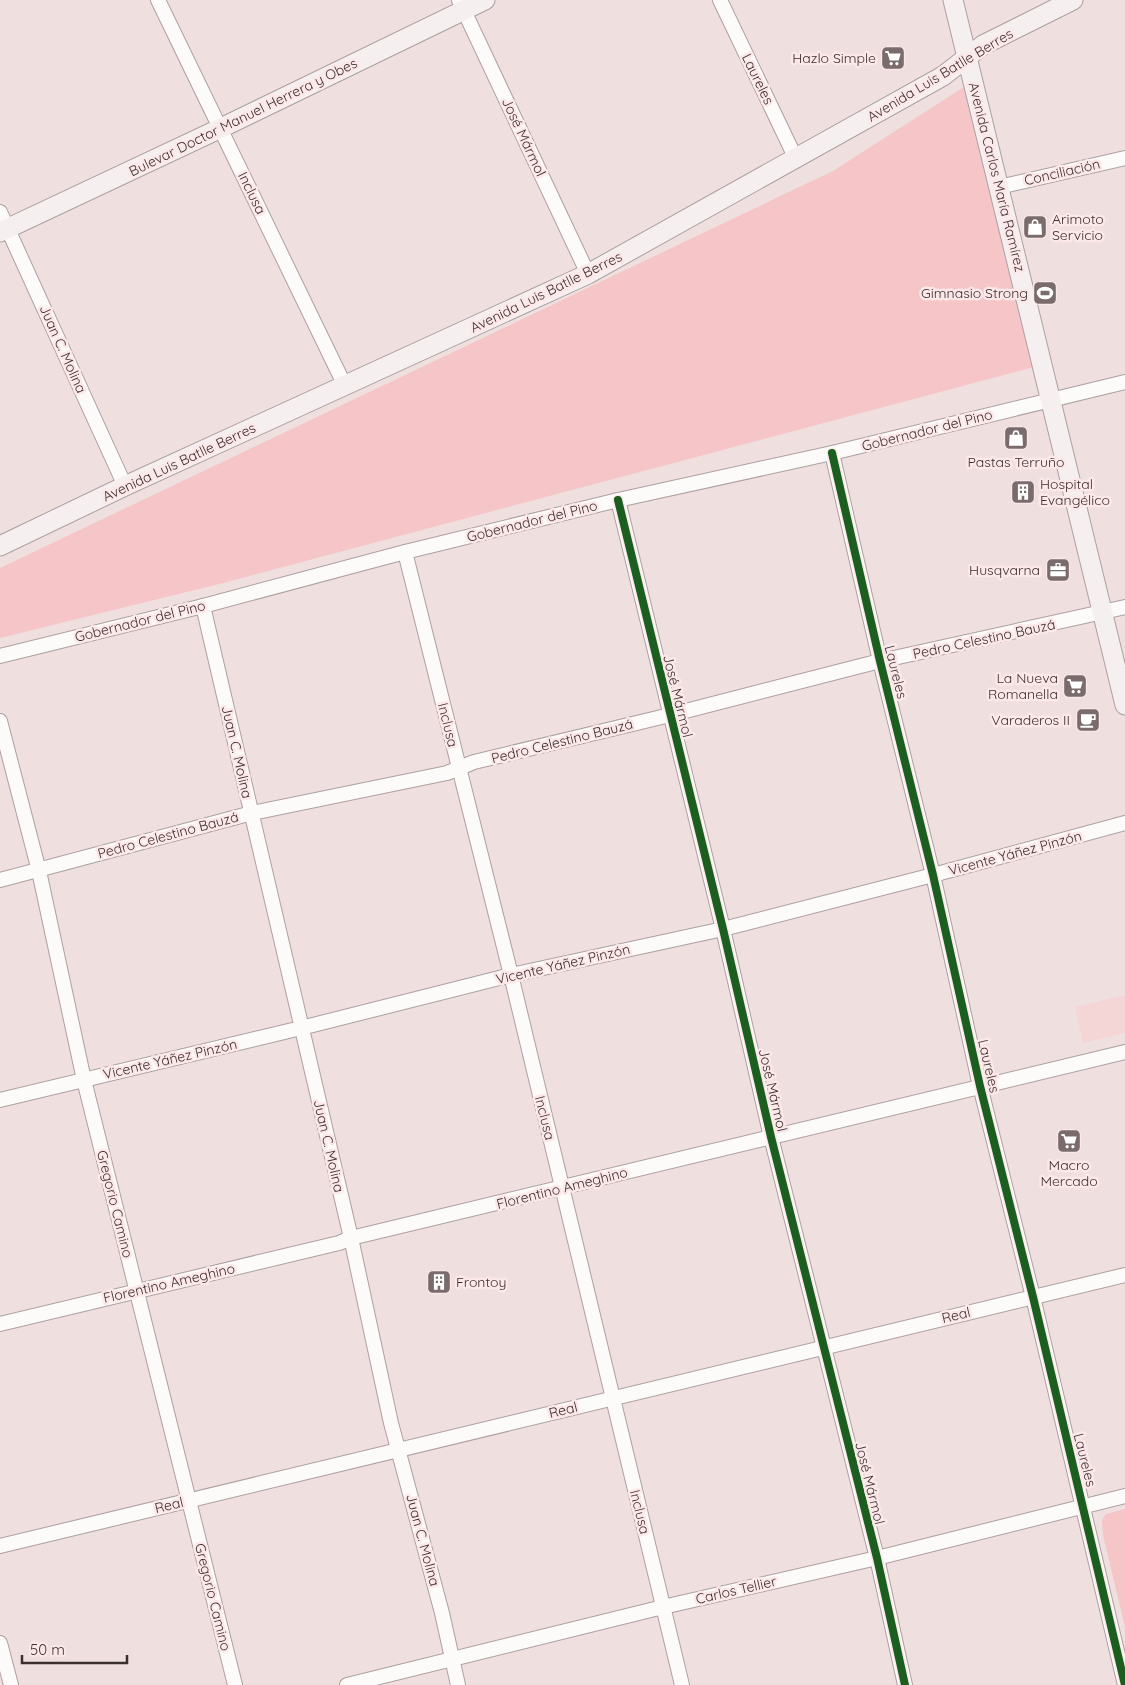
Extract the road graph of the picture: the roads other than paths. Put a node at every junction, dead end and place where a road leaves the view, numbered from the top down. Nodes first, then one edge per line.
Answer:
1 (158, 0) edge
2 (485, 0) edge
3 (720, 0) edge
4 (953, 0) edge
5 (1073, 0) edge
6 (461, 5) edge
7 (967, 58) junction
8 (221, 128) junction
9 (1125, 158) edge
10 (796, 159) junction
11 (999, 187) junction
12 (3, 224) edge
13 (588, 274) junction
14 (1125, 382) edge
15 (345, 386) junction
16 (1051, 399) junction
17 (832, 453) junction
18 (125, 486) junction
19 (618, 500) junction
20 (0, 546) edge
21 (405, 552) junction
22 (203, 606) junction
23 (1125, 608) edge
24 (1104, 613) junction
25 (0, 656) edge
26 (880, 661) junction
27 (1125, 704) edge
28 (670, 715) junction
29 (0, 721) edge
30 (458, 768) junction
31 (252, 813) junction
32 (1125, 823) edge
33 (39, 871) junction
34 (933, 875) junction
35 (0, 880) edge
36 (723, 929) junction
37 (510, 975) junction
38 (301, 1028) junction
39 (1125, 1052) edge
40 (84, 1080) junction
41 (980, 1086) junction
42 (0, 1100) edge
43 (771, 1137) junction
44 (562, 1188) junction
45 (351, 1238) junction
46 (1125, 1275) edge
47 (137, 1290) junction
48 (1033, 1297) junction
49 (0, 1324) edge
50 (823, 1347) junction
51 (613, 1399) junction
52 (399, 1450) junction
53 (1125, 1496) edge
54 (189, 1500) junction
55 (1084, 1506) junction
56 (0, 1546) edge
57 (877, 1558) junction
58 (664, 1607) junction
59 (0, 1643) edge
60 (452, 1659) junction
61 (11, 1685) edge
62 (236, 1685) edge
63 (347, 1685) edge
64 (458, 1685) edge
65 (682, 1685) edge
66 (905, 1685) edge
67 (1125, 1685) edge

1 - 8 street, Inclusa
2 - 6 main road, Bulevar Doctor Manuel Herrera y Obes
3 - 10 street, Laureles
4 - 7 main road, Avenida Carlos María Ramírez
5 - 7 main road, Avenida Luis Batlle Berres
6 - 8 main road, Bulevar Doctor Manuel Herrera y Obes
6 - 13 street, José Mármol
7 - 10 main road, Avenida Luis Batlle Berres
7 - 11 main road, Avenida Carlos María Ramírez
8 - 12 main road, Bulevar Doctor Manuel Herrera y Obes
8 - 15 street, Inclusa
9 - 11 street, Conciliación
10 - 13 main road, Avenida Luis Batlle Berres
11 - 16 main road, Avenida Carlos María Ramírez
12 - 18 street, Juan C. Molina
13 - 15 main road, Avenida Luis Batlle Berres
14 - 16 street, Gobernador del Pino
15 - 18 main road, Avenida Luis Batlle Berres
16 - 17 street, Gobernador del Pino
16 - 24 main road, Avenida Carlos María Ramírez
17 - 19 street, Gobernador del Pino
17 - 26 street, Laureles
18 - 20 main road, Avenida Luis Batlle Berres
19 - 21 street, Gobernador del Pino
19 - 28 street, José Mármol
21 - 22 street, Gobernador del Pino
21 - 30 street, Inclusa
22 - 25 street, Gobernador del Pino
22 - 31 street, Juan C. Molina
23 - 24 street, Pedro Celestino Bauzá
24 - 26 street, Pedro Celestino Bauzá
24 - 27 main road, Avenida Carlos María Ramírez
26 - 28 street, Pedro Celestino Bauzá
26 - 34 street, Laureles
28 - 30 street, Pedro Celestino Bauzá
28 - 36 street, José Mármol
29 - 33 street, Gregorio Camino
30 - 31 street, Pedro Celestino Bauzá
30 - 37 street, Inclusa
31 - 33 street, Pedro Celestino Bauzá
31 - 38 street, Juan C. Molina
32 - 34 street, Vicente Yáñez Pinzón
33 - 35 street, Pedro Celestino Bauzá
33 - 40 street, Gregorio Camino
34 - 36 street, Vicente Yáñez Pinzón
34 - 41 street, Laureles
36 - 37 street, Vicente Yáñez Pinzón
36 - 43 street, José Mármol
37 - 38 street, Vicente Yáñez Pinzón
37 - 44 street, Inclusa
38 - 40 street, Vicente Yáñez Pinzón
38 - 45 street, Juan C. Molina
39 - 41 street, Florentino Ameghino
40 - 42 street, Vicente Yáñez Pinzón
40 - 47 street, Gregorio Camino
41 - 43 street, Florentino Ameghino
41 - 48 street, Laureles
43 - 44 street, Florentino Ameghino
43 - 50 street, José Mármol
44 - 45 street, Florentino Ameghino
44 - 51 street, Inclusa
45 - 47 street, Florentino Ameghino
45 - 52 street, Juan C. Molina
46 - 48 street, Real
47 - 49 street, Florentino Ameghino
47 - 54 street, Gregorio Camino
48 - 50 street, Real
48 - 55 street, Laureles
50 - 51 street, Real
50 - 57 street, José Mármol
51 - 52 street, Real
51 - 58 street, Inclusa
52 - 54 street, Real
52 - 60 street, Juan C. Molina
53 - 55 street, Carlos Tellier
54 - 56 street, Real
54 - 62 street, Gregorio Camino
55 - 57 street, Carlos Tellier
55 - 67 street, Laureles
57 - 58 street, Carlos Tellier
57 - 66 street, José Mármol
58 - 60 street, Carlos Tellier
58 - 65 street, Inclusa
59 - 61 street
60 - 63 street, Carlos Tellier
60 - 64 street, Juan C. Molina

